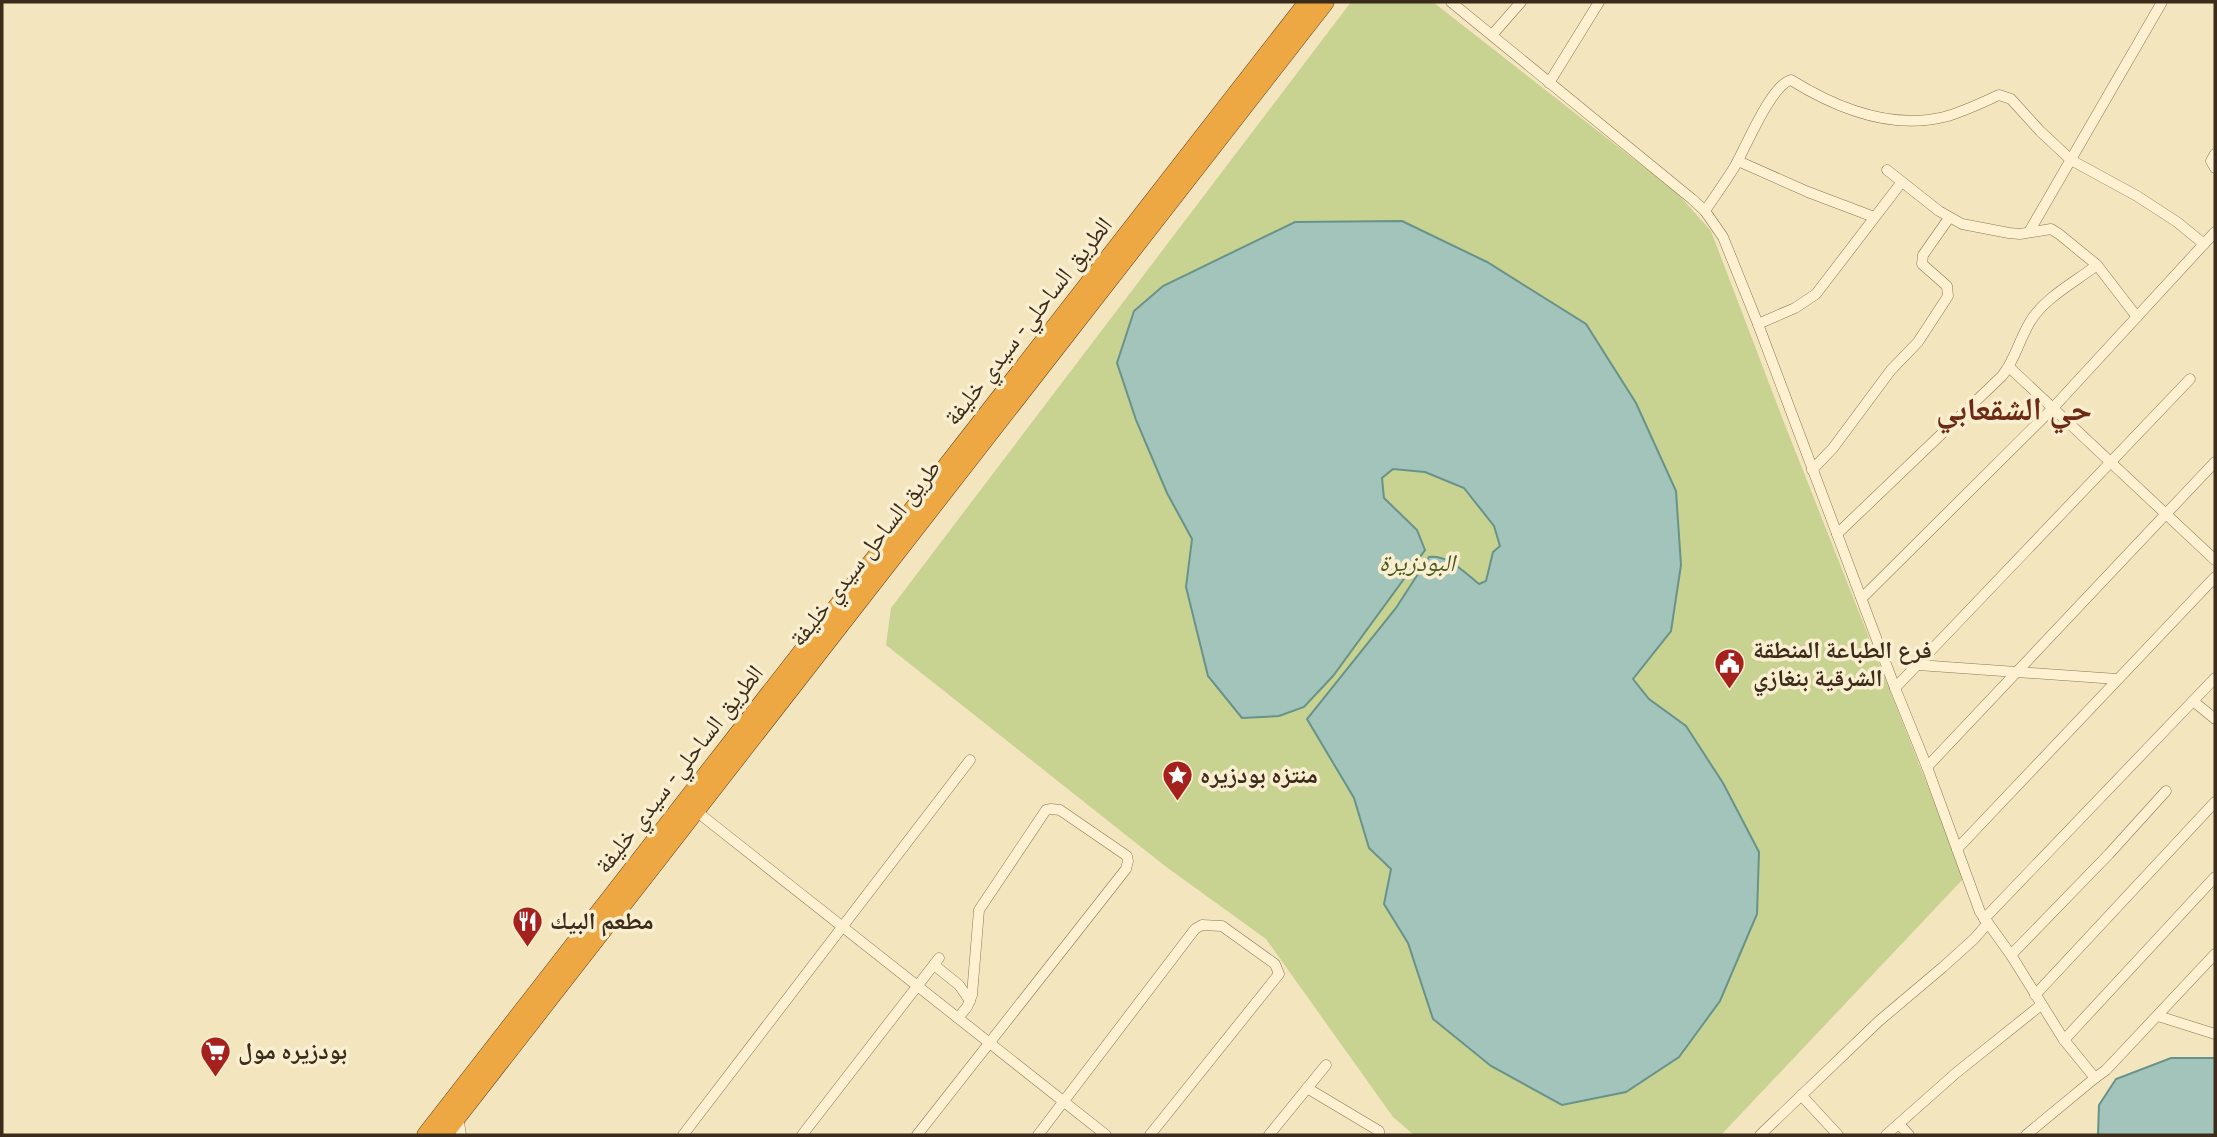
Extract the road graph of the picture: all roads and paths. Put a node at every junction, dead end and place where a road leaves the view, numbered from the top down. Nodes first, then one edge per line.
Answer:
1 (1308, 2) edge
2 (1325, 2) edge
3 (1451, 2) edge
4 (1521, 2) edge
5 (1599, 2) edge
6 (2162, 2) edge
7 (1492, 36) junction
8 (1549, 83) junction
9 (2215, 154) edge
10 (2071, 160) junction
11 (1738, 162) junction
12 (2215, 168) edge
13 (1886, 170) dead end
14 (1901, 183) junction
15 (1705, 211) junction
16 (1874, 217) junction
17 (1950, 218) junction
18 (2029, 232) junction
19 (2215, 232) edge
20 (2204, 244) junction
21 (2097, 265) junction
22 (2137, 317) junction
23 (1758, 324) junction
24 (2009, 367) junction
25 (2190, 379) dead end
26 (2052, 409) junction
27 (2111, 462) junction
28 (2215, 462) edge
29 (1812, 470) junction
30 (2166, 514) junction
31 (1837, 534) junction
32 (2215, 560) edge
33 (2215, 577) edge
34 (1861, 598) junction
35 (1918, 665) junction
36 (2018, 673) junction
37 (2215, 678) edge
38 (2117, 679) junction
39 (1895, 688) junction
40 (2193, 701) junction
41 (2215, 719) edge
42 (753, 725) junction
43 (970, 760) dead end
44 (1927, 767) junction
45 (2166, 791) dead end
46 (2214, 807) edge
47 (696, 811) junction
48 (1957, 849) junction
49 (2215, 877) edge
50 (1986, 921) junction
51 (842, 927) junction
52 (2215, 954) edge
53 (2011, 956) junction
54 (918, 987) junction
55 (2035, 995) junction
56 (970, 1001) junction
57 (2041, 1005) junction
58 (2158, 1016) junction
59 (958, 1018) junction
60 (2215, 1034) edge
61 (2064, 1040) junction
62 (988, 1042) junction
63 (1326, 1065) dead end
64 (2095, 1078) junction
65 (1307, 1088) junction
66 (1801, 1095) junction
67 (1064, 1102) junction
68 (458, 1116) junction
69 (1899, 1124) junction
70 (2040, 1130) edge
71 (426, 1135) edge
72 (443, 1135) edge
73 (461, 1135) edge
74 (683, 1135) edge
75 (802, 1135) edge
76 (917, 1135) edge
77 (1038, 1135) edge
78 (1106, 1135) edge
79 (1150, 1135) edge
80 (1269, 1135) edge
81 (1379, 1135) edge
82 (1760, 1135) edge
83 (1838, 1135) edge
84 (1886, 1135) edge
85 (1909, 1135) edge
86 (2026, 1135) edge

1 - 42 highway, الطريق الساحلي- سيدي خليفة
2 - 42 highway, طريق الساحل سيدي خليفة
3 - 7 street
4 - 7 street
5 - 8 street
6 - 10 street
7 - 8 street
8 - 15 street
9 - 12 street
10 - 11 street
10 - 18 street
10 - 20 street
11 - 15 street
11 - 16 street
13 - 14 street
14 - 16 street
14 - 17 street
15 - 23 street
16 - 23 street
17 - 18 street
17 - 29 street
18 - 21 street
19 - 20 street
20 - 22 street
21 - 22 street
21 - 24 street
22 - 26 street
23 - 29 street
24 - 26 street
24 - 31 street
25 - 27 street
26 - 27 street
26 - 34 street
27 - 30 street
27 - 35 street
28 - 30 street
29 - 31 street
30 - 32 street
30 - 36 street
31 - 34 street
33 - 38 street
34 - 39 street
35 - 36 street
35 - 39 street
36 - 38 street
36 - 44 street
37 - 40 street
38 - 48 street
39 - 44 street
40 - 41 street
40 - 50 street
42 - 47 highway, طريق الساحل سيدي خليفة
42 - 71 highway, الطريق الساحلي- سيدي خليفة
43 - 51 street
44 - 48 street
45 - 53 street
46 - 55 street
47 - 51 street
47 - 68 highway, طريق الساحل سيدي خليفة
48 - 50 street
49 - 61 street
50 - 53 street
50 - 66 street
51 - 54 street
51 - 74 street
52 - 58 street
53 - 55 street
54 - 56 street
54 - 59 street
54 - 75 street
55 - 57 street
56 - 59 street
56 - 62 street
57 - 61 street
57 - 69 street
58 - 60 street
58 - 64 street
59 - 62 street
61 - 64 street
62 - 67 street
62 - 76 street
63 - 65 street
64 - 70 street
65 - 80 street
65 - 81 street
66 - 82 street
66 - 83 street
67 - 77 street
67 - 78 street
67 - 79 street
68 - 72 highway, طريق الساحل سيدي خليفة
68 - 73 street
69 - 84 street
69 - 85 street
70 - 86 street

